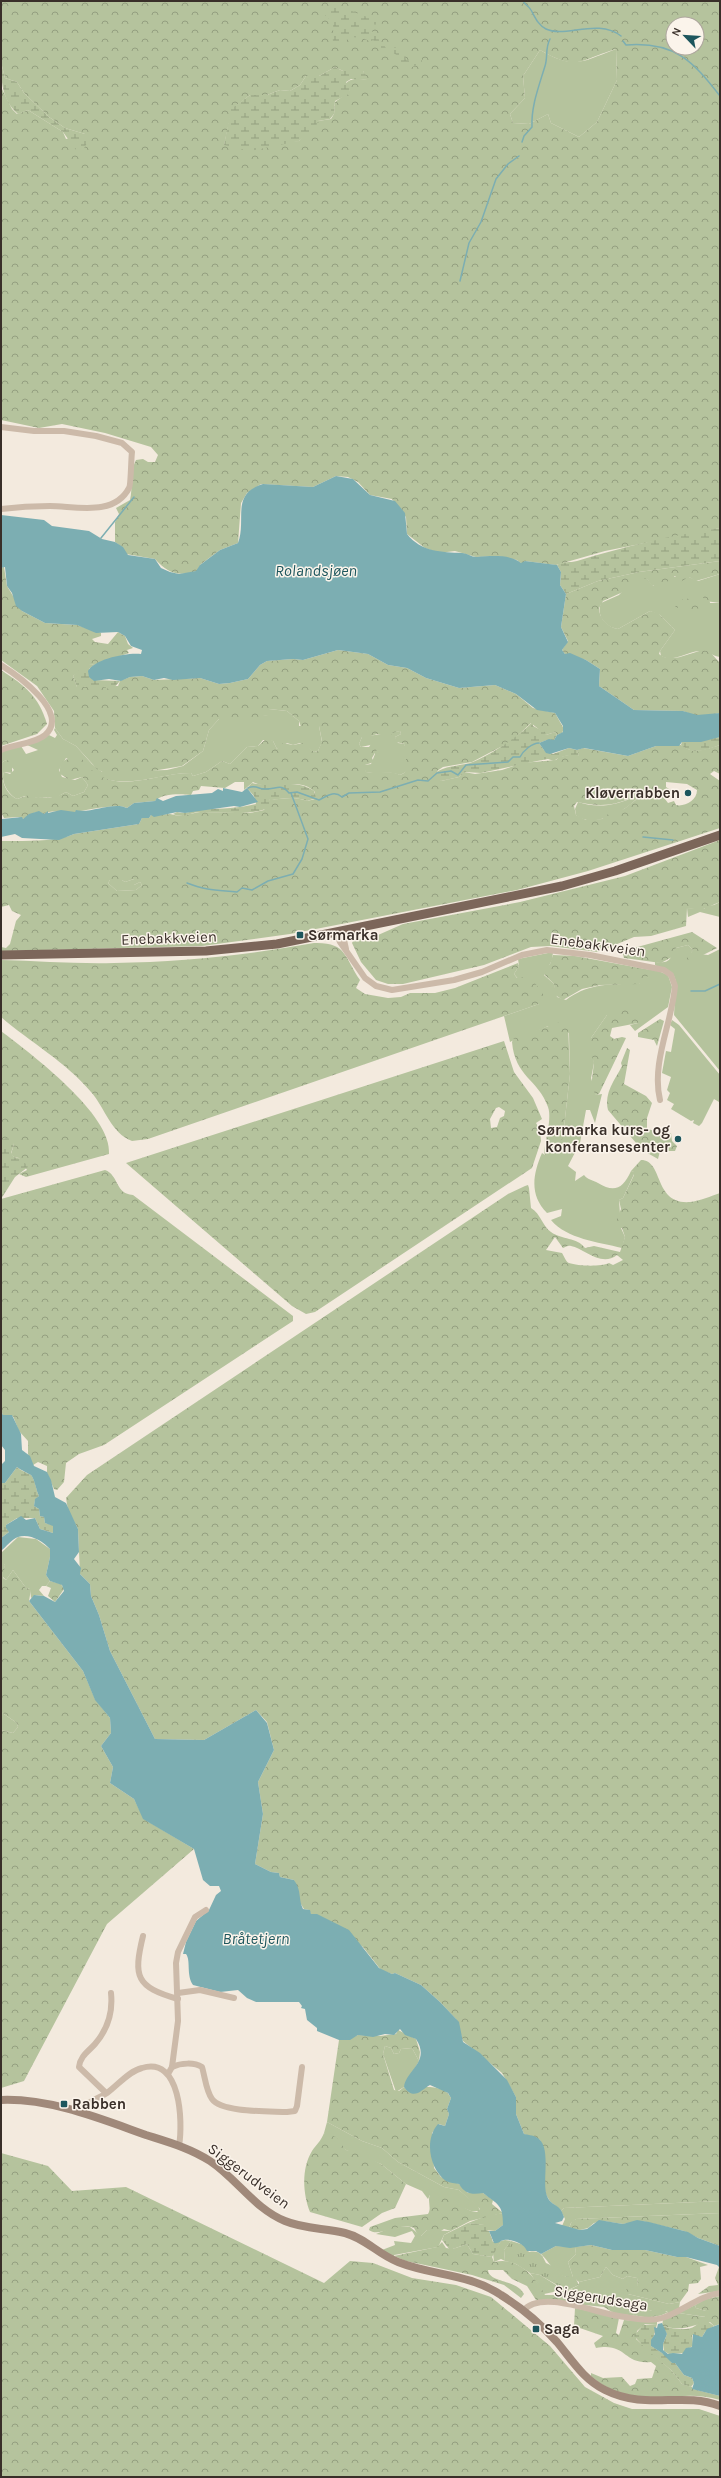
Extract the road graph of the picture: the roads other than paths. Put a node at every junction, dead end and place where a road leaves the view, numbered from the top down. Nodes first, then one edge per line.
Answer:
1 (1, 427) edge
2 (1, 509) edge
3 (1, 665) edge
4 (1, 750) edge
5 (720, 835) edge
6 (339, 932) junction
7 (1, 955) edge
8 (660, 1100) dead end
9 (206, 1910) dead end
10 (143, 1936) dead end
11 (111, 1993) dead end
12 (178, 1996) junction
13 (234, 1998) dead end
14 (172, 2066) junction
15 (302, 2067) dead end
16 (168, 2074) junction
17 (106, 2094) junction
18 (1, 2100) edge
19 (81, 2113) junction
20 (179, 2146) junction
21 (720, 2293) edge
22 (523, 2311) junction
23 (720, 2406) edge

1 - 2 street
3 - 4 street
5 - 6 main road, Enebakkveien
6 - 7 main road, Enebakkveien
6 - 8 street, Enebakkveien
9 - 12 street
10 - 12 street
11 - 17 street
12 - 13 street
12 - 14 street
14 - 15 street
14 - 16 street
16 - 17 street
16 - 20 street
17 - 19 street
18 - 19 main road, Siggerudveien
19 - 20 main road, Siggerudveien
20 - 22 main road, Siggerudveien
21 - 22 street, Siggerudsaga
22 - 23 main road, Siggerudveien

